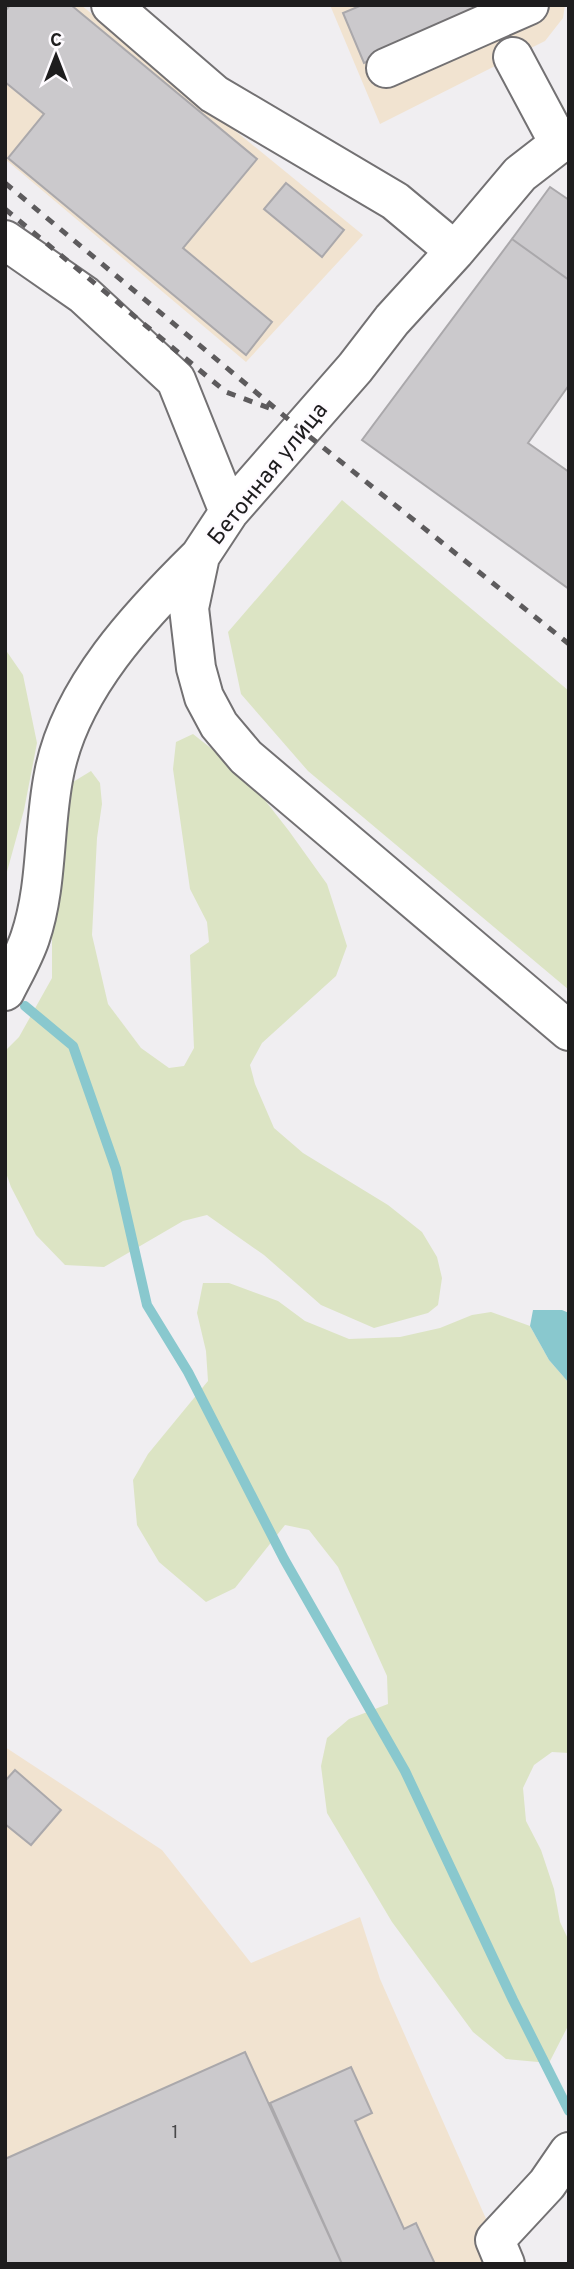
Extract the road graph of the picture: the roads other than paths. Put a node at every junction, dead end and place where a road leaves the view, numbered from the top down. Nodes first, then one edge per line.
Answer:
1 (111, 5) edge
2 (529, 5) edge
3 (513, 57) dead end
4 (386, 68) dead end
5 (564, 140) edge
6 (5, 240) edge
7 (455, 251) junction
8 (229, 512) junction
9 (200, 556) junction
10 (5, 991) edge
11 (569, 1031) edge
12 (569, 2152) edge
13 (505, 2264) edge

1 - 7 street
2 - 4 street
3 - 5 street
5 - 7 street, Бетонная улица
6 - 8 street
7 - 8 street, Бетонная улица
8 - 9 street, Бетонная улица
9 - 10 street
9 - 11 street, Бетонная улица
12 - 13 street

